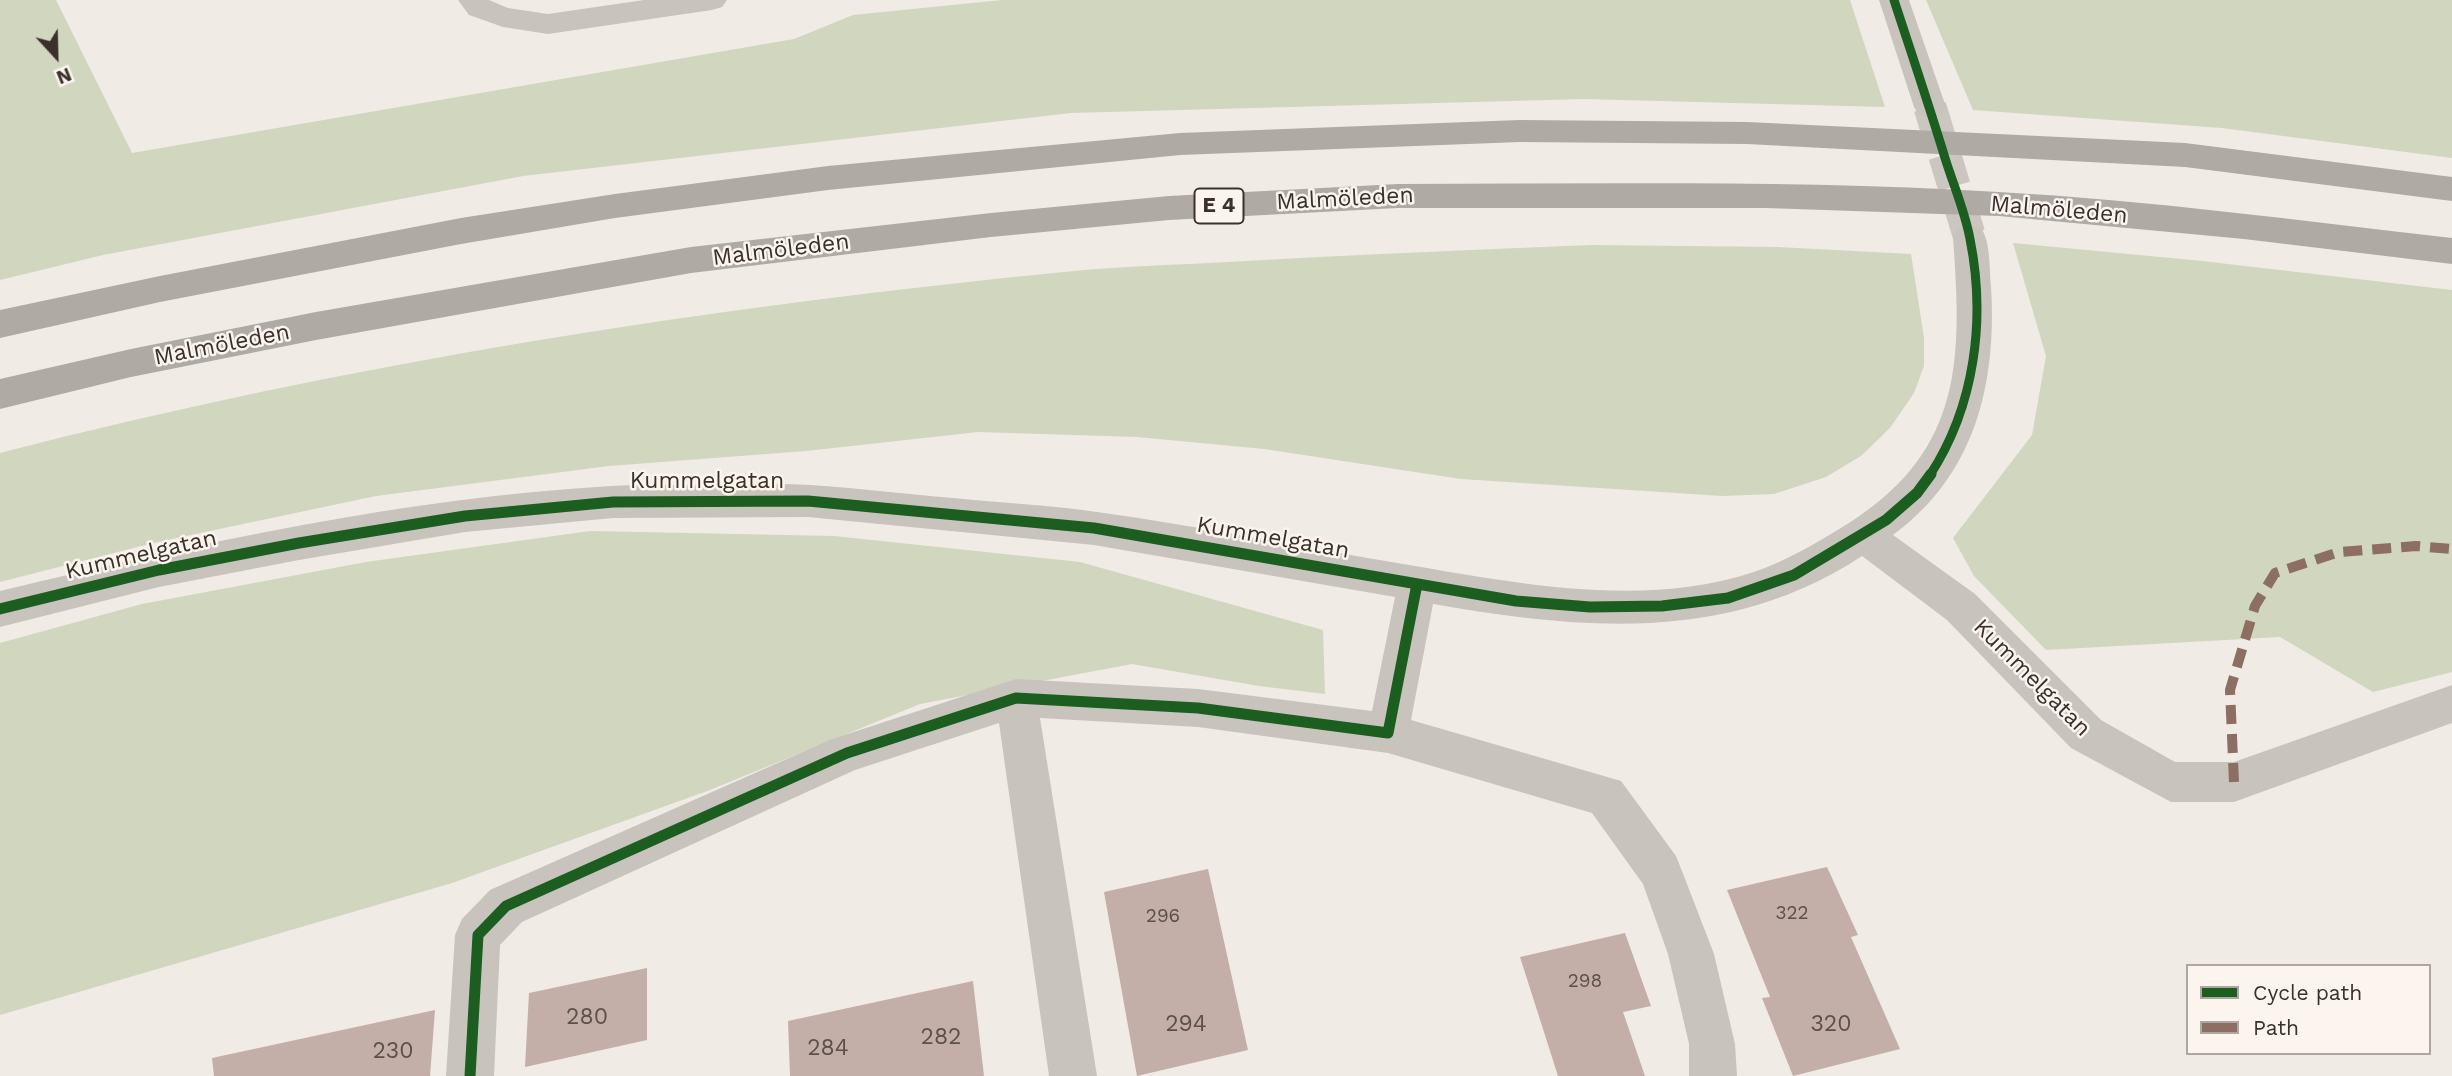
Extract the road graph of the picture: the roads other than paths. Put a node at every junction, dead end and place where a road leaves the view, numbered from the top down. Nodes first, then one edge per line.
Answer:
1 (474, 0) edge
2 (712, 0) edge
3 (1894, 0) edge
4 (1930, 107) tunnel mouth
5 (2452, 189) edge
6 (1970, 238) tunnel mouth
7 (2452, 251) edge
8 (0, 324) edge
9 (0, 394) edge
10 (1864, 535) junction
11 (1418, 584) junction
12 (0, 609) edge
13 (1016, 698) junction
14 (2440, 718) edge
15 (1388, 733) junction
16 (470, 1076) edge
17 (1073, 1076) edge
18 (1713, 1076) edge

1 - 2 street
3 - 4 street
5 - 8 highway
6 - 10 street, Kummelgatan
7 - 9 highway, Malmöleden / E 4
10 - 11 street, Kummelgatan
10 - 14 street, Kummelgatan
11 - 12 street, Kummelgatan
11 - 15 street
13 - 15 street
13 - 16 street
13 - 17 street
15 - 18 street

